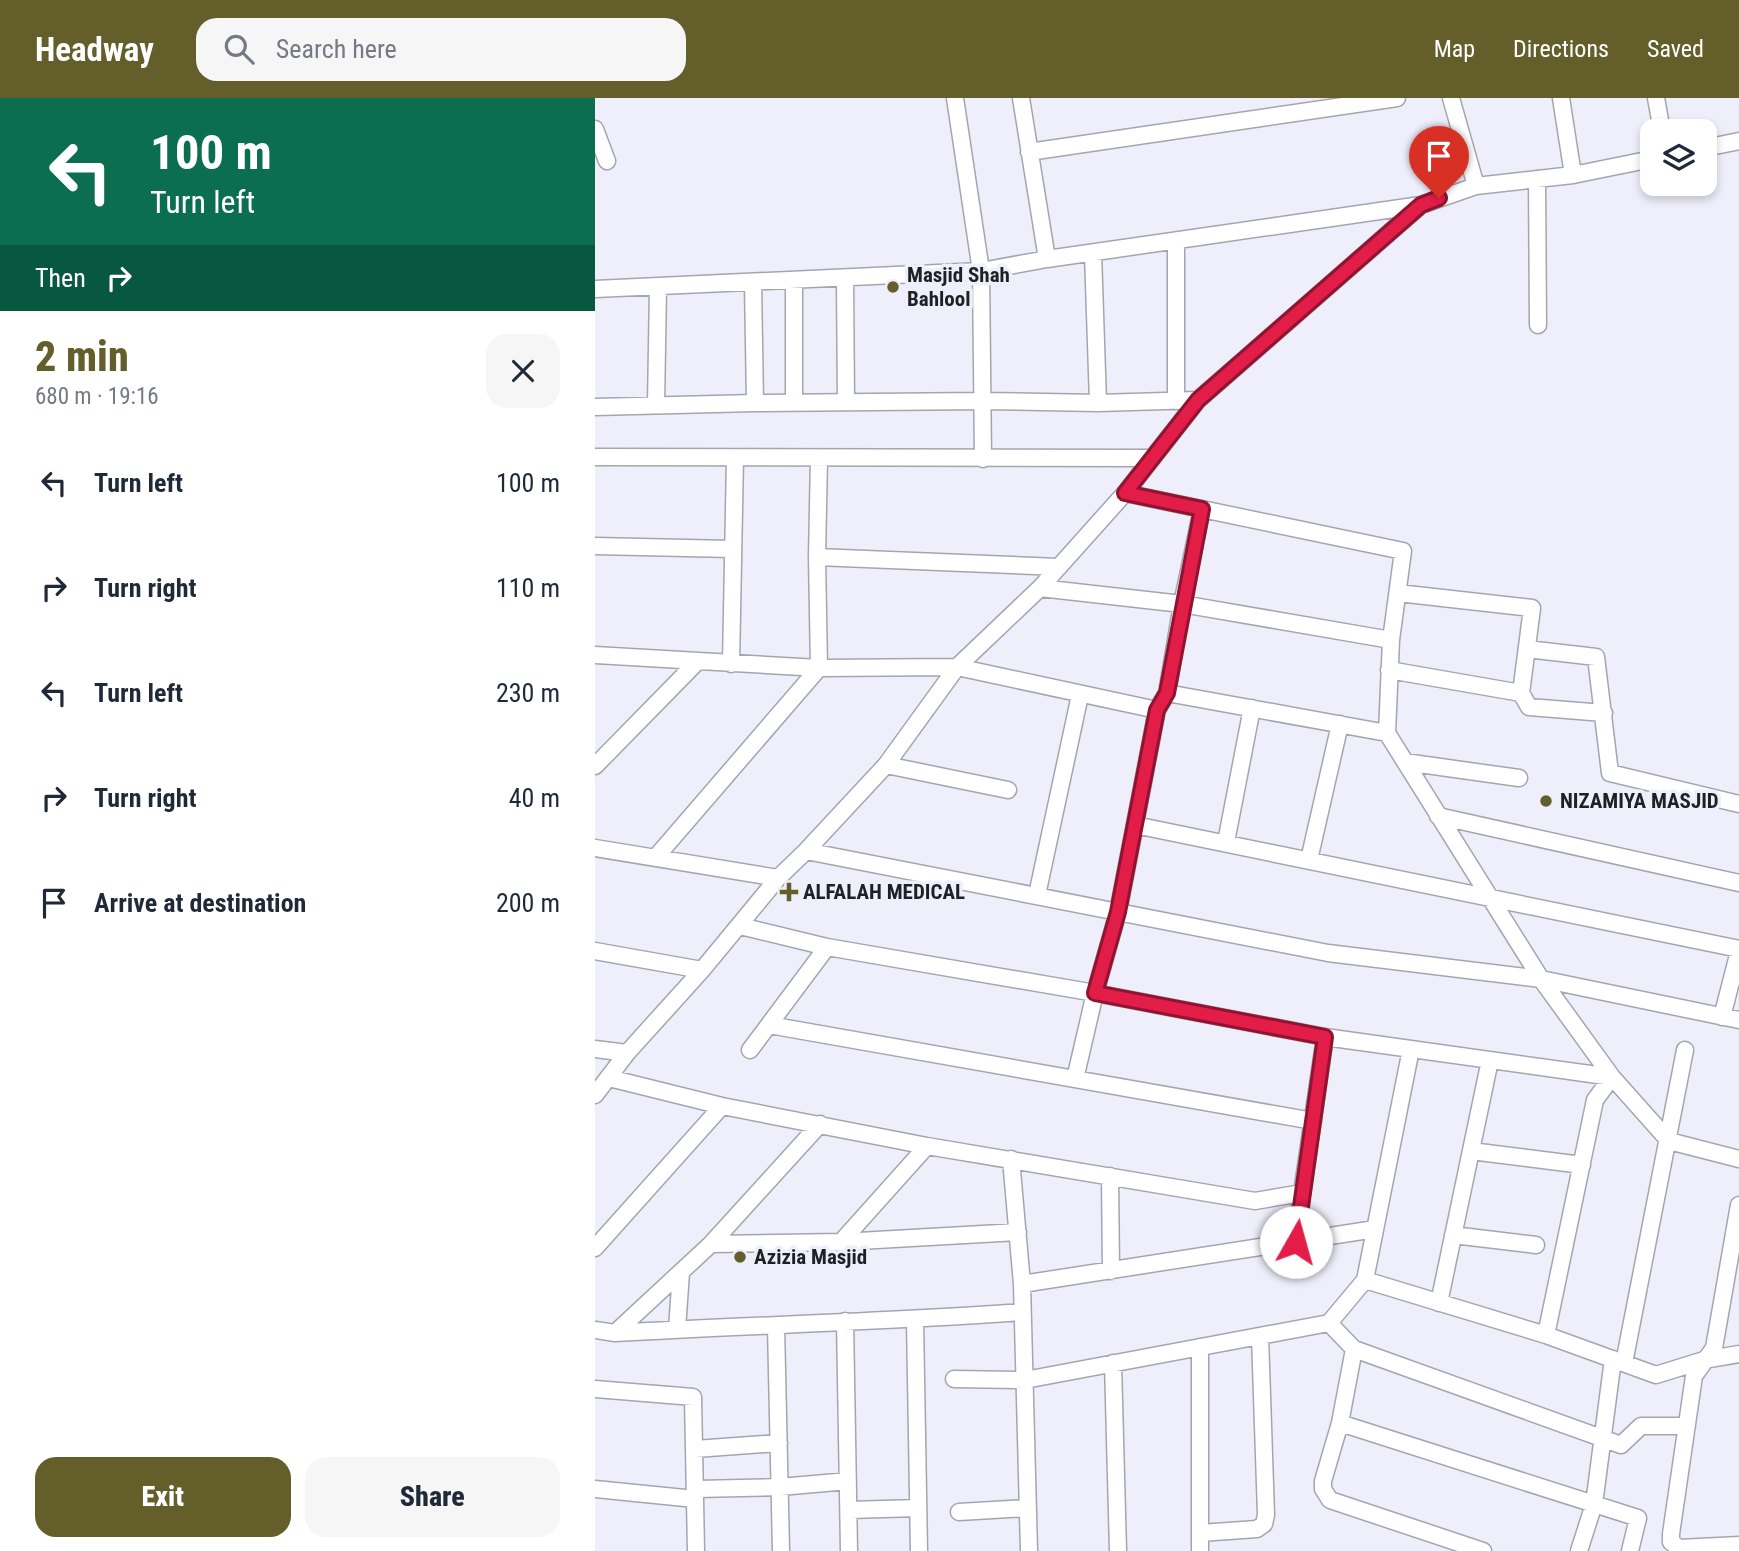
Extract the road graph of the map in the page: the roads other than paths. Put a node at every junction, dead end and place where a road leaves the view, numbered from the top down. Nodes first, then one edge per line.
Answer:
1 (955, 98) edge
2 (1021, 98) edge
3 (1398, 98) edge
4 (1451, 98) edge
5 (1561, 98) edge
6 (1656, 98) edge
7 (1660, 119) edge
8 (595, 129) edge
9 (1739, 141) edge
10 (1717, 146) edge
11 (1029, 152) junction
12 (1640, 161) edge
13 (607, 162) dead end
14 (1573, 175) junction
15 (1537, 179) junction
16 (1476, 186) junction
17 (1421, 205) junction
18 (1176, 241) junction
19 (1093, 253) junction
20 (1047, 259) junction
21 (981, 271) junction
22 (845, 279) junction
23 (794, 282) junction
24 (753, 283) junction
25 (658, 287) junction
26 (595, 289) edge
27 (1538, 325) dead end
28 (1198, 400) junction
29 (983, 401) junction
30 (1176, 401) junction
31 (846, 402) junction
32 (755, 403) junction
33 (794, 403) junction
34 (1098, 404) junction
35 (656, 405) junction
36 (595, 407) edge
37 (595, 457) edge
38 (735, 458) junction
39 (819, 458) junction
40 (1152, 458) junction
41 (983, 459) junction
42 (1125, 493) junction
43 (1202, 509) junction
44 (595, 546) edge
45 (732, 549) junction
46 (817, 557) junction
47 (1059, 567) junction
48 (1041, 588) junction
49 (1398, 593) junction
50 (1182, 604) junction
51 (1391, 640) junction
52 (1527, 649) junction
53 (595, 656) edge
54 (697, 662) junction
55 (731, 664) junction
56 (957, 667) junction
57 (819, 668) junction
58 (1389, 670) junction
59 (1167, 693) junction
60 (1521, 694) junction
61 (1080, 695) junction
62 (1252, 708) junction
63 (1157, 710) junction
64 (1604, 713) junction
65 (1340, 724) junction
66 (1387, 733) junction
67 (1405, 762) junction
68 (886, 765) junction
69 (595, 766) edge
70 (1519, 778) dead end
71 (1008, 790) dead end
72 (1739, 803) edge
73 (1438, 816) junction
74 (1135, 825) junction
75 (1226, 842) junction
76 (595, 848) edge
77 (806, 851) junction
78 (656, 857) junction
79 (1309, 860) junction
80 (778, 878) junction
81 (1739, 883) edge
82 (1037, 895) junction
83 (1487, 897) junction
84 (1118, 912) junction
85 (740, 926) junction
86 (827, 947) junction
87 (1739, 950) edge
88 (595, 951) edge
89 (702, 970) junction
90 (1541, 979) junction
91 (1095, 993) junction
92 (1721, 1017) junction
93 (1739, 1020) edge
94 (769, 1026) junction
95 (1325, 1037) junction
96 (595, 1049) edge
97 (1411, 1049) junction
98 (750, 1050) dead end
99 (1685, 1050) dead end
100 (627, 1053) junction
101 (1490, 1060) junction
102 (1612, 1077) junction
103 (609, 1078) junction
104 (1075, 1079) junction
105 (595, 1095) edge
106 (722, 1106) junction
107 (1313, 1121) junction
108 (820, 1124) junction
109 (1669, 1141) junction
110 (927, 1146) junction
111 (1471, 1151) junction
112 (1011, 1159) junction
113 (1739, 1159) edge
114 (1581, 1165) junction
115 (1110, 1176) junction
116 (1302, 1193) junction
117 (1739, 1205) edge
118 (1375, 1229) junction
119 (1018, 1232) junction
120 (1453, 1235) junction
121 (841, 1242) junction
122 (1296, 1242) junction
123 (711, 1244) junction
124 (1536, 1245) dead end
125 (595, 1248) edge
126 (1111, 1271) junction
127 (681, 1272) junction
128 (1365, 1280) junction
129 (1022, 1283) junction
130 (1439, 1303) junction
131 (1022, 1312) junction
132 (915, 1320) junction
133 (845, 1321) junction
134 (1329, 1323) junction
135 (776, 1326) junction
136 (677, 1329) junction
137 (595, 1330) edge
138 (615, 1333) junction
139 (1546, 1335) junction
140 (1260, 1336) junction
141 (1201, 1346) junction
142 (1354, 1349) junction
143 (1739, 1354) edge
144 (1704, 1360) junction
145 (1618, 1361) junction
146 (1113, 1363) junction
147 (954, 1379) dead end
148 (1025, 1380) junction
149 (595, 1389) edge
150 (1340, 1423) junction
151 (1687, 1426) junction
152 (1604, 1439) junction
153 (779, 1443) junction
154 (695, 1449) junction
155 (848, 1481) junction
156 (780, 1487) junction
157 (595, 1489) edge
158 (696, 1494) junction
159 (1594, 1504) junction
160 (918, 1508) junction
161 (1028, 1508) junction
162 (849, 1510) junction
163 (959, 1511) dead end
164 (1200, 1533) junction
165 (1739, 1545) edge
166 (697, 1551) edge
167 (781, 1551) edge
168 (849, 1551) edge
169 (919, 1551) edge
170 (1029, 1551) edge
171 (1118, 1551) edge
172 (1200, 1551) edge
173 (1483, 1551) edge
174 (1579, 1551) edge
175 (1630, 1551) edge

1 - 21 street
2 - 11 street
3 - 11 street
4 - 16 street
5 - 14 street
6 - 7 street
8 - 13 street
9 - 10 street
11 - 20 street
12 - 14 street
14 - 15 street
15 - 16 street
15 - 27 street
16 - 17 street
17 - 18 street
17 - 28 street
18 - 19 street
18 - 30 street
19 - 20 street
19 - 34 street
20 - 21 street
21 - 22 street
21 - 29 street
22 - 23 street
22 - 31 street
23 - 24 street
23 - 33 street
24 - 25 street
24 - 32 street
25 - 26 street
25 - 35 street
28 - 30 street
28 - 40 street
29 - 31 street
29 - 34 street
29 - 41 street
30 - 34 street
31 - 33 street
32 - 33 street
32 - 35 street
35 - 36 street
37 - 38 street
38 - 39 street
38 - 45 street
39 - 41 street
39 - 46 street
40 - 41 street
40 - 42 street
42 - 43 street
42 - 47 street
43 - 49 street
43 - 50 street
44 - 45 street
45 - 55 street
46 - 47 street
46 - 57 street
47 - 48 street
48 - 50 street
48 - 56 street
49 - 51 street
49 - 52 street
50 - 51 street
50 - 59 street
51 - 58 street
52 - 60 street
52 - 64 street
53 - 54 street
54 - 55 street
54 - 69 street
55 - 57 street
56 - 57 street
56 - 61 street
56 - 68 street
57 - 78 street
58 - 60 street
58 - 66 street
59 - 62 street
59 - 63 street
60 - 64 street
61 - 63 street
61 - 82 street
62 - 65 street
62 - 75 street
63 - 74 street
64 - 72 street
65 - 66 street
65 - 79 street
66 - 67 street
67 - 70 street
67 - 73 street
68 - 71 street
68 - 77 street
73 - 81 street
73 - 83 street
74 - 75 street
74 - 84 street
75 - 79 street
76 - 78 street
77 - 80 street
77 - 82 street
78 - 80 street
79 - 83 street
80 - 85 street
82 - 84 street
83 - 87 street
83 - 90 street
84 - 90 street
84 - 91 street
85 - 86 street
85 - 89 street
86 - 91 street
86 - 94 street
87 - 92 street
88 - 89 street
89 - 100 street
90 - 92 street
90 - 102 street
91 - 95 street
91 - 104 street
92 - 93 street
94 - 98 street
94 - 104 street
95 - 97 street
95 - 107 street
96 - 100 street
97 - 101 street
97 - 118 street
99 - 109 street
100 - 103 street
101 - 102 street
101 - 111 street
102 - 109 street
102 - 114 street
103 - 105 street
103 - 106 street
104 - 107 street
106 - 108 street
106 - 125 street
107 - 116 street
108 - 110 street
108 - 123 street
109 - 113 street
109 - 145 street
110 - 112 street
110 - 121 street
111 - 114 street
111 - 120 street
112 - 115 street
112 - 119 street
114 - 139 street
115 - 116 street
115 - 126 street
116 - 122 street
117 - 144 street
118 - 122 street
118 - 128 street
119 - 121 street
119 - 129 street
120 - 124 street
120 - 130 street
121 - 123 street
122 - 126 street
123 - 127 street
126 - 129 street
127 - 136 street
127 - 138 street
128 - 130 street
128 - 134 street
129 - 131 street
130 - 139 street
131 - 132 street
131 - 148 street
132 - 133 street
132 - 160 street
133 - 135 street
133 - 155 street
134 - 140 street
134 - 142 street
135 - 136 street
135 - 153 street
136 - 138 street
137 - 138 street
139 - 145 street
140 - 141 street
140 - 164 street
141 - 146 street
141 - 164 street
142 - 150 street
142 - 152 street
143 - 144 street
144 - 145 street
144 - 151 street
145 - 152 street
146 - 148 street
146 - 171 street
147 - 148 street
148 - 161 street
149 - 154 street
150 - 159 street
150 - 173 street
151 - 152 street
151 - 165 street
152 - 159 street
153 - 154 street
153 - 156 street
154 - 158 street
155 - 156 street
155 - 162 street
156 - 158 street
156 - 167 street
157 - 158 street
158 - 166 street
159 - 174 street
159 - 175 street
160 - 162 street
160 - 169 street
161 - 163 street
161 - 170 street
162 - 168 street
164 - 172 street

